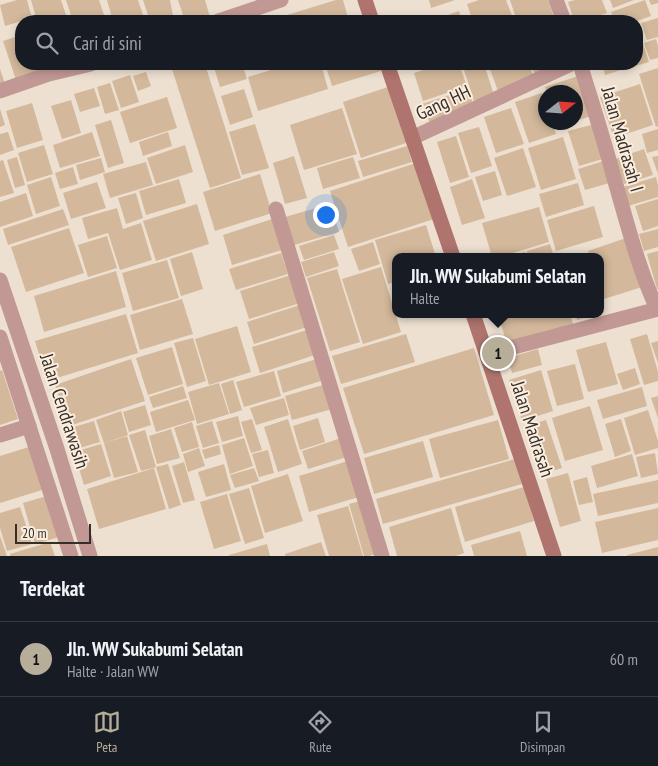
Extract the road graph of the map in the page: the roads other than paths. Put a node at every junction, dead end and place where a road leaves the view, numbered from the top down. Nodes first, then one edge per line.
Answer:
1 (281, 0) edge
2 (365, 0) edge
3 (556, 0) edge
4 (236, 15) edge
5 (370, 15) edge
6 (562, 15) edge
7 (66, 70) edge
8 (389, 70) edge
9 (558, 70) edge
10 (582, 70) edge
11 (0, 91) edge
12 (412, 138) junction
13 (276, 209) dead end
14 (453, 253) edge
15 (0, 280) edge
16 (658, 309) edge
17 (474, 318) edge
18 (0, 337) edge
19 (487, 354) junction
20 (29, 426) junction
21 (0, 435) edge
22 (71, 556) edge
23 (90, 556) edge
24 (382, 556) edge
25 (554, 556) edge

1 - 4 street
2 - 5 street
3 - 6 street
7 - 11 street
8 - 12 street
9 - 12 street, Gang HH
10 - 16 street, Jalan Madrasah I
12 - 14 street
13 - 24 street
15 - 23 street, Jalan Cendrawasih
16 - 19 street
17 - 19 street, Jalan Madrasah
18 - 20 street
19 - 25 street, Jalan Madrasah
20 - 21 street
20 - 22 street

